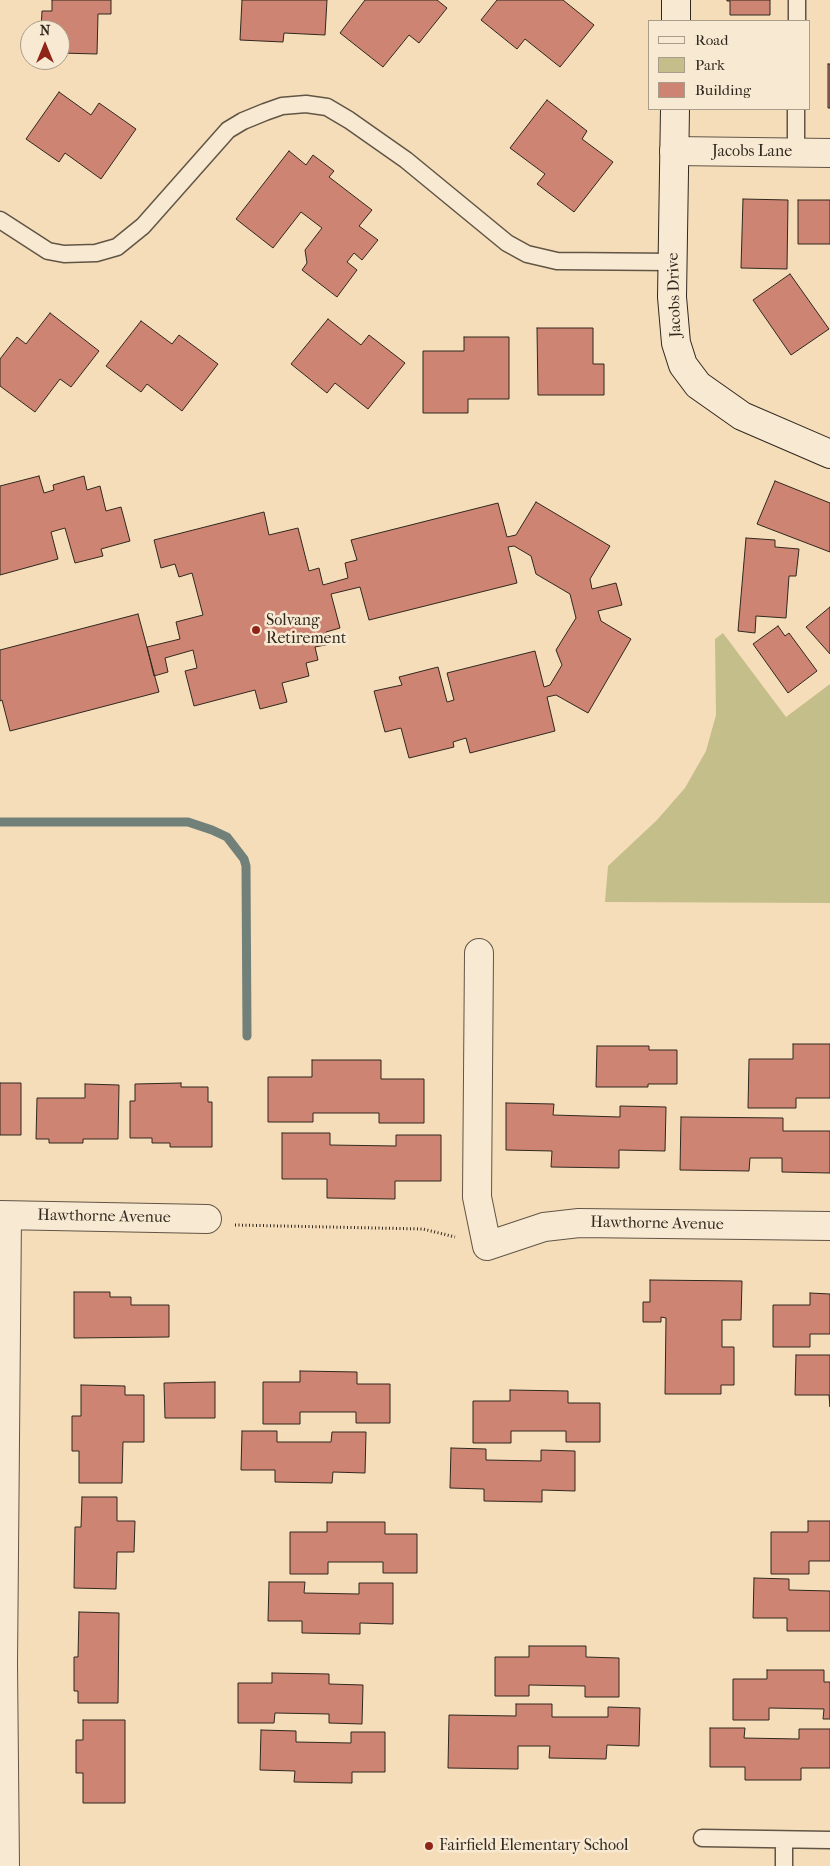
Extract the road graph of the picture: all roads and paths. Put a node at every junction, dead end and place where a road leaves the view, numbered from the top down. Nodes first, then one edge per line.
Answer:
1 (676, 0) edge
2 (797, 0) edge
3 (676, 20) edge
4 (797, 20) edge
5 (675, 110) edge
6 (796, 110) edge
7 (674, 151) junction
8 (796, 152) junction
9 (830, 153) edge
10 (0, 220) edge
11 (673, 262) junction
12 (830, 454) edge
13 (479, 954) dead end
14 (4, 1216) edge
15 (208, 1219) joint
16 (830, 1226) edge
17 (487, 1246) junction
18 (702, 1838) dead end
19 (784, 1840) junction
20 (830, 1840) edge
21 (5, 1866) edge
22 (784, 1866) edge

1 - 3 street
2 - 4 lane
5 - 7 street, Jacobs Drive
6 - 8 lane
7 - 8 street, Jacobs Lane
7 - 11 street, Jacobs Drive
8 - 9 street, Jacobs Lane
10 - 11 lane
11 - 12 street, Jacobs Drive
13 - 17 street
14 - 15 street, Hawthorne Avenue
14 - 21 street
15 - 17 path
16 - 17 street, Hawthorne Avenue
18 - 19 lane
19 - 20 lane
19 - 22 lane

